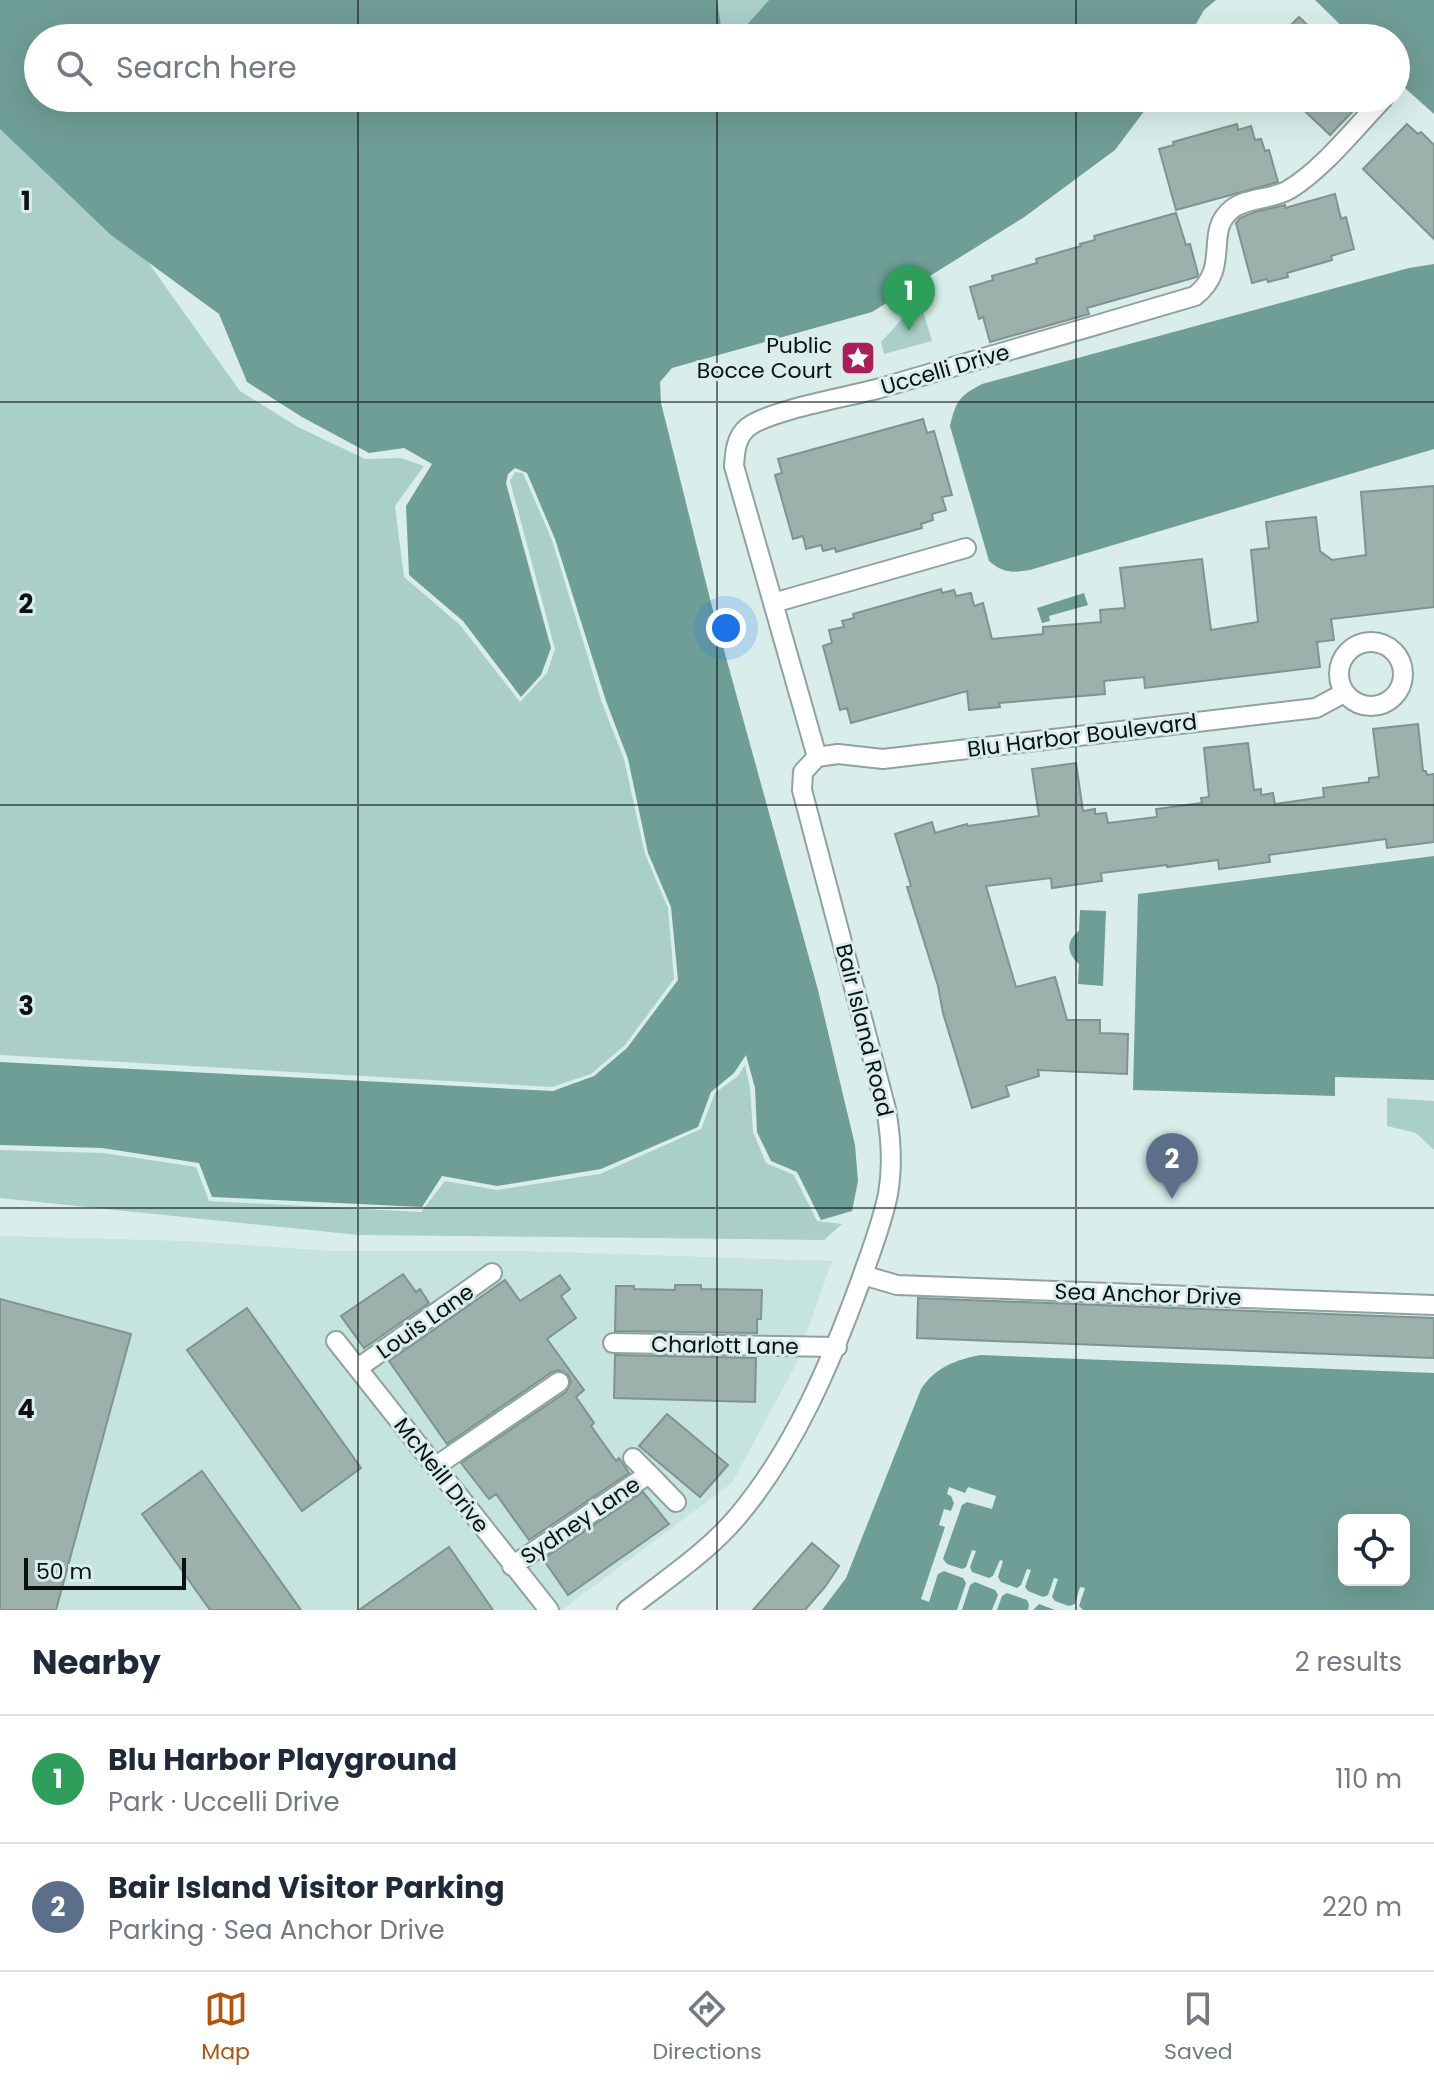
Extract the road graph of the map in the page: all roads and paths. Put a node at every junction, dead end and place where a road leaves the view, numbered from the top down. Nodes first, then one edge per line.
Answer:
1 (1370, 112) edge
2 (966, 548) dead end
3 (773, 603) junction
4 (1344, 693) dead end
5 (817, 757) junction
6 (492, 1273) dead end
7 (863, 1275) junction
8 (1434, 1305) edge
9 (336, 1341) dead end
10 (613, 1343) dead end
11 (837, 1347) junction
12 (358, 1368) junction
13 (559, 1382) dead end
14 (633, 1458) dead end
15 (436, 1466) junction
16 (649, 1474) junction
17 (676, 1502) dead end
18 (512, 1566) junction
19 (549, 1610) edge
20 (627, 1610) edge

1 - 3 street, Uccelli Drive
2 - 3 street
3 - 5 street, Uccelli Drive
4 - 5 street, Blu Harbor Boulevard
5 - 7 street, Bair Island Road
6 - 12 street, Louis Lane
7 - 8 street, Sea Anchor Drive
7 - 11 street, Bair Island Road
9 - 12 street, McNeill Drive
10 - 11 street, Charlott Lane
11 - 20 street, Bair Island Road
12 - 15 street, McNeill Drive
13 - 15 street
14 - 16 street, Sydney Lane
15 - 18 street, McNeill Drive
16 - 17 street, Sydney Lane
16 - 18 street, Sydney Lane
18 - 19 street, McNeill Drive

